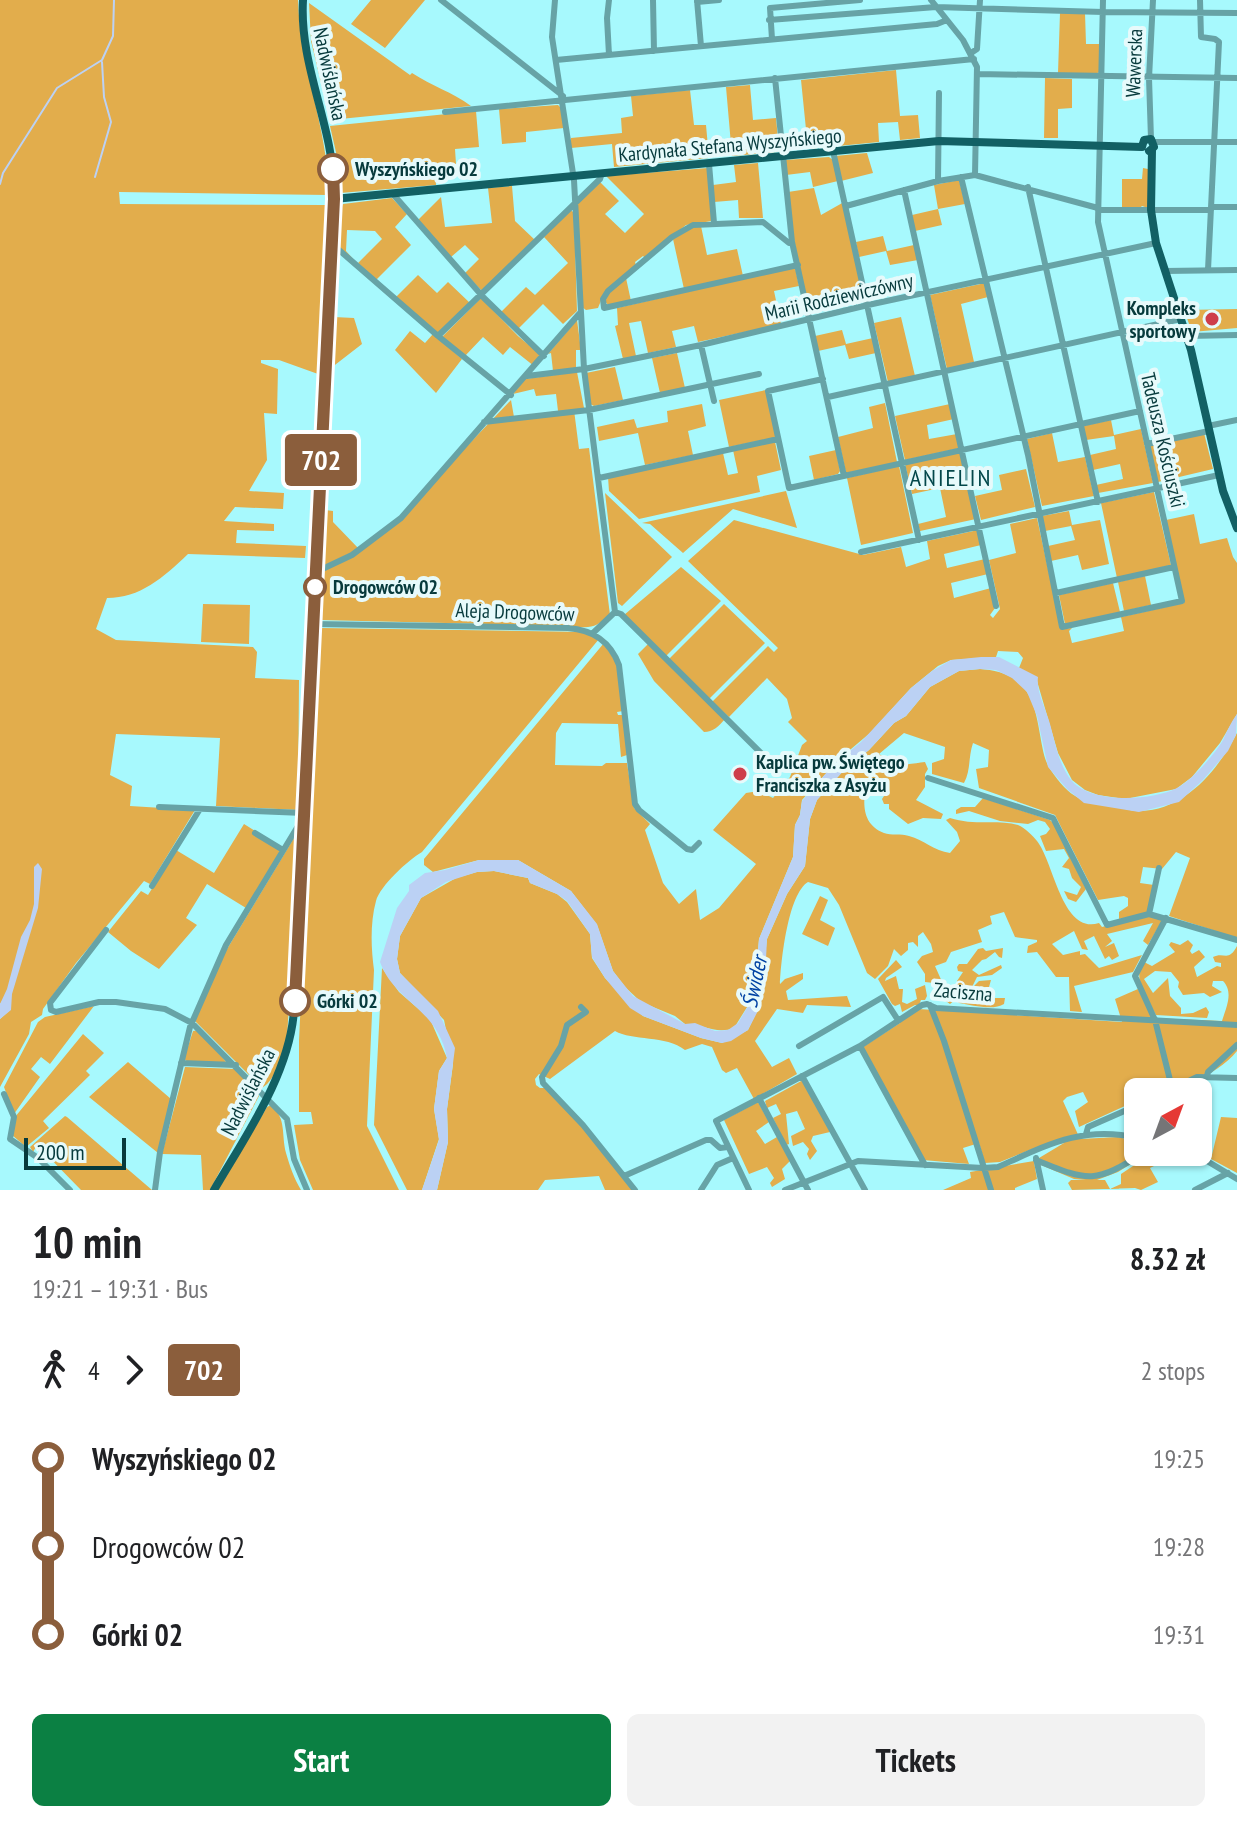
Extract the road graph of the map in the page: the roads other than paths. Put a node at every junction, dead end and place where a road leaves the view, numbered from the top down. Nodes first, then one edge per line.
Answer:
1 (303, 0) edge
2 (441, 0) edge
3 (555, 0) edge
4 (609, 0) edge
5 (653, 0) edge
6 (719, 0) edge
7 (860, 0) edge
8 (931, 0) edge
9 (980, 0) edge
10 (1103, 0) edge
11 (1153, 0) edge
12 (1200, 0) edge
13 (697, 1) edge
14 (936, 7) junction
15 (979, 9) junction
16 (1103, 12) junction
17 (1152, 13) junction
18 (1200, 13) junction
19 (1237, 13) edge
20 (769, 20) junction
21 (947, 20) junction
22 (772, 39) junction
23 (701, 46) junction
24 (654, 51) junction
25 (609, 55) junction
26 (973, 56) junction
27 (556, 60) junction
28 (977, 74) junction
29 (1100, 77) junction
30 (775, 78) junction
31 (1149, 78) junction
32 (1218, 78) junction
33 (1237, 78) edge
34 (939, 93) dead end
35 (563, 98) junction
36 (445, 112) dead end
37 (976, 140) junction
38 (939, 141) junction
39 (1237, 142) edge
40 (1215, 143) junction
41 (1101, 144) junction
42 (1149, 145) junction
43 (833, 151) junction
44 (782, 155) junction
45 (709, 164) junction
46 (602, 173) junction
47 (975, 175) junction
48 (572, 176) junction
49 (961, 177) junction
50 (938, 181) junction
51 (1028, 187) junction
52 (904, 190) junction
53 (392, 193) junction
54 (334, 199) junction
55 (575, 203) junction
56 (846, 206) junction
57 (1237, 207) edge
58 (1098, 209) junction
59 (1212, 209) junction
60 (1151, 210) junction
61 (714, 223) junction
62 (792, 242) junction
63 (1156, 243) junction
64 (331, 247) junction
65 (1104, 254) junction
66 (798, 265) junction
67 (1045, 268) junction
68 (1208, 270) junction
69 (1237, 270) edge
70 (1165, 271) junction
71 (986, 280) junction
72 (927, 293) junction
73 (482, 294) junction
74 (868, 305) junction
75 (580, 313) junction
76 (1181, 319) junction
77 (809, 321) junction
78 (1122, 333) junction
79 (1237, 335) edge
80 (438, 336) junction
81 (1187, 336) junction
82 (701, 345) junction
83 (1063, 345) junction
84 (544, 356) junction
85 (1004, 358) junction
86 (584, 369) junction
87 (945, 372) junction
88 (759, 374) dead end
89 (527, 376) junction
90 (823, 379) junction
91 (710, 384) junction
92 (886, 385) junction
93 (511, 395) junction
94 (828, 397) junction
95 (714, 401) dead end
96 (589, 410) junction
97 (1140, 411) junction
98 (1237, 420) edge
99 (484, 422) junction
100 (1080, 424) junction
101 (1208, 428) junction
102 (1023, 437) junction
103 (778, 439) junction
104 (1147, 444) junction
105 (962, 450) junction
106 (902, 462) junction
107 (1219, 475) junction
108 (844, 476) junction
109 (599, 478) junction
110 (1157, 490) junction
111 (1098, 502) junction
112 (1039, 514) junction
113 (980, 527) junction
114 (1237, 528) edge
115 (919, 540) junction
116 (861, 552) dead end
117 (1174, 567) junction
118 (316, 572) junction
119 (1056, 593) junction
120 (996, 606) dead end
121 (615, 612) junction
122 (313, 624) junction
123 (593, 633) junction
124 (766, 758) dead end
125 (928, 778) dead end
126 (159, 807) dead end
127 (200, 809) junction
128 (304, 813) junction
129 (303, 826) junction
130 (255, 833) dead end
131 (699, 843) dead end
132 (283, 850) junction
133 (1159, 868) dead end
134 (152, 886) dead end
135 (1149, 914) junction
136 (1166, 918) junction
137 (106, 930) dead end
138 (1237, 940) edge
139 (581, 1007) dead end
140 (933, 1009) junction
141 (898, 1020) junction
142 (1155, 1020) junction
143 (192, 1023) junction
144 (1237, 1025) edge
145 (1237, 1045) edge
146 (799, 1046) dead end
147 (860, 1046) junction
148 (181, 1063) junction
149 (236, 1065) junction
150 (281, 1067) junction
151 (802, 1076) junction
152 (1207, 1076) junction
153 (1167, 1078) edge
154 (1195, 1078) edge
155 (1237, 1078) edge
156 (4, 1094) dead end
157 (266, 1096) junction
158 (759, 1098) junction
159 (277, 1107) junction
160 (1124, 1112) edge
161 (1087, 1131) junction
162 (1124, 1135) edge
163 (727, 1147) junction
164 (1034, 1151) junction
165 (733, 1158) junction
166 (1036, 1160) junction
167 (849, 1163) junction
168 (1124, 1164) edge
169 (1212, 1164) edge
170 (925, 1165) junction
171 (983, 1168) junction
172 (1228, 1173) junction
173 (624, 1176) junction
174 (1237, 1179) edge
175 (803, 1182) junction
176 (70, 1190) edge
177 (155, 1190) edge
178 (214, 1190) edge
179 (307, 1190) edge
180 (635, 1190) edge
181 (701, 1190) edge
182 (749, 1190) edge
183 (785, 1190) edge
184 (808, 1190) edge
185 (865, 1190) edge
186 (991, 1190) edge
187 (1043, 1190) edge
188 (1195, 1190) edge

1 - 54 main road, Nadwiślańska
2 - 35 street
3 - 27 street
4 - 25 street
5 - 24 street
6 - 13 street
7 - 20 street
8 - 14 street
9 - 15 street
10 - 16 street, Tadeusza Kościuszki
11 - 17 street, Wawerska
12 - 18 street
13 - 23 street
14 - 15 street
14 - 20 street
14 - 21 street
15 - 16 street
15 - 26 street
16 - 17 street
16 - 29 street, Tadeusza Kościuszki
17 - 18 street
17 - 31 street, Wawerska
18 - 19 street
18 - 32 street
20 - 22 street
21 - 22 street
21 - 26 street
22 - 23 street
23 - 24 street
24 - 25 street
25 - 27 street
26 - 28 street
26 - 30 street
27 - 35 street
28 - 29 street
28 - 37 street
29 - 31 street
29 - 41 street, Tadeusza Kościuszki
30 - 35 street
30 - 44 street
31 - 32 street
31 - 42 street, Wawerska
32 - 33 street
32 - 40 street
34 - 38 street
35 - 36 street
35 - 48 street
37 - 38 main road, Kardynała Stefana Wyszyńskiego
37 - 41 main road, Kardynała Stefana Wyszyńskiego
37 - 47 street
38 - 43 main road, Kardynała Stefana Wyszyńskiego
38 - 50 street
39 - 40 street, Kardynała Stefana Wyszyńskiego
40 - 42 street, Kardynała Stefana Wyszyńskiego
40 - 59 street
41 - 42 main road, Kardynała Stefana Wyszyńskiego
41 - 58 street, Tadeusza Kościuszki
42 - 60 main road, Wawerska
43 - 44 main road, Kardynała Stefana Wyszyńskiego
43 - 56 street
44 - 45 main road, Kardynała Stefana Wyszyńskiego
44 - 62 street
45 - 46 main road, Kardynała Stefana Wyszyńskiego
45 - 61 street
46 - 48 main road, Kardynała Stefana Wyszyńskiego
46 - 55 street
47 - 49 street
47 - 51 street
48 - 53 main road, Kardynała Stefana Wyszyńskiego
48 - 55 street
49 - 50 street
49 - 71 street
50 - 52 street
51 - 58 street
51 - 67 street
52 - 56 street
52 - 72 street
53 - 54 main road, Kardynała Stefana Wyszyńskiego
53 - 73 street
54 - 64 main road, Nadwiślańska
55 - 73 street
55 - 75 street
56 - 74 street
57 - 59 street
58 - 60 street
58 - 65 street, Tadeusza Kościuszki
59 - 60 street
59 - 68 street
60 - 63 main road, Wawerska
61 - 62 street
61 - 66 street
62 - 66 street
63 - 65 street, Marii Rodziewiczówny
63 - 70 main road, Wawerska
64 - 80 street
64 - 118 main road, Nadwiślańska
65 - 67 street, Marii Rodziewiczówny
65 - 78 street, Tadeusza Kościuszki
66 - 77 street
67 - 71 street, Marii Rodziewiczówny
67 - 83 street
68 - 69 street
68 - 70 street
70 - 76 main road, Wawerska
71 - 72 street, Marii Rodziewiczówny
71 - 85 street
72 - 74 street, Marii Rodziewiczówny
72 - 87 street
73 - 80 street
73 - 84 street
74 - 77 street, Marii Rodziewiczówny
74 - 92 street
75 - 84 street
75 - 86 street
76 - 78 street
76 - 81 main road, Wawerska
77 - 82 street, Marii Rodziewiczówny
77 - 90 street
78 - 83 street
78 - 97 street, Tadeusza Kościuszki
79 - 81 street
80 - 93 street
81 - 101 main road, Wawerska
82 - 86 street, Marii Rodziewiczówny
82 - 91 street
83 - 85 street
83 - 100 street
84 - 89 street
85 - 87 street
85 - 102 street
86 - 89 street, Marii Rodziewiczówny
86 - 96 street
87 - 92 street
87 - 105 street
88 - 91 street
89 - 93 street
90 - 94 street
90 - 103 street
91 - 95 street
91 - 96 street
92 - 94 street
92 - 106 street
93 - 99 street
94 - 108 street
96 - 99 street
96 - 109 street
97 - 100 street
97 - 104 street, Tadeusza Kościuszki
98 - 101 street
99 - 118 street
100 - 102 street
100 - 111 street
101 - 104 street
101 - 107 main road, Wawerska
102 - 105 street
102 - 112 street
103 - 108 street
103 - 109 street
104 - 110 street, Tadeusza Kościuszki
105 - 106 street
105 - 113 street
106 - 108 street
106 - 115 street
107 - 110 street
107 - 114 main road, Wawerska
109 - 121 street
110 - 111 street
110 - 117 street, Tadeusza Kościuszki
111 - 112 street
112 - 113 street
112 - 119 street
113 - 115 street
113 - 120 street
115 - 116 street
117 - 119 street
117 - 119 street, Tadeusza Kościuszki
118 - 122 main road, Nadwiślańska
121 - 123 street
121 - 124 street
122 - 123 street, Aleja Drogowców
122 - 128 main road, Nadwiślańska
123 - 131 street, Aleja Drogowców
125 - 135 street
126 - 127 street
127 - 128 street
127 - 134 street
128 - 129 main road, Nadwiślańska
129 - 132 street
129 - 150 main road, Nadwiślańska
130 - 132 street
132 - 143 street
133 - 135 street
135 - 136 street
136 - 138 street
136 - 142 street
137 - 143 street
139 - 173 street
140 - 141 street, Zaciszna
140 - 142 street, Zaciszna
140 - 171 street
141 - 146 street
141 - 147 street, Zaciszna
142 - 144 street, Zaciszna
142 - 153 street
143 - 148 street
143 - 149 street
145 - 152 street
147 - 151 street, Zaciszna
147 - 170 street
148 - 149 street
148 - 177 street
149 - 157 street
150 - 157 main road, Nadwiślańska
150 - 159 street
151 - 158 street, Zaciszna
151 - 167 street
152 - 154 street
152 - 155 street
156 - 176 street
157 - 159 street
157 - 178 main road, Nadwiślańska
158 - 163 street, Zaciszna
158 - 175 street
159 - 179 street, Nadwiślańska
160 - 161 street
161 - 162 street
161 - 164 street
163 - 165 street
163 - 173 street
164 - 166 street
164 - 171 street
165 - 181 street
165 - 182 street
166 - 168 street
166 - 187 street
167 - 170 street
167 - 175 street
167 - 185 street
169 - 172 street
170 - 171 street
171 - 186 street
172 - 174 street
172 - 188 street
173 - 180 street
175 - 183 street
175 - 184 street

